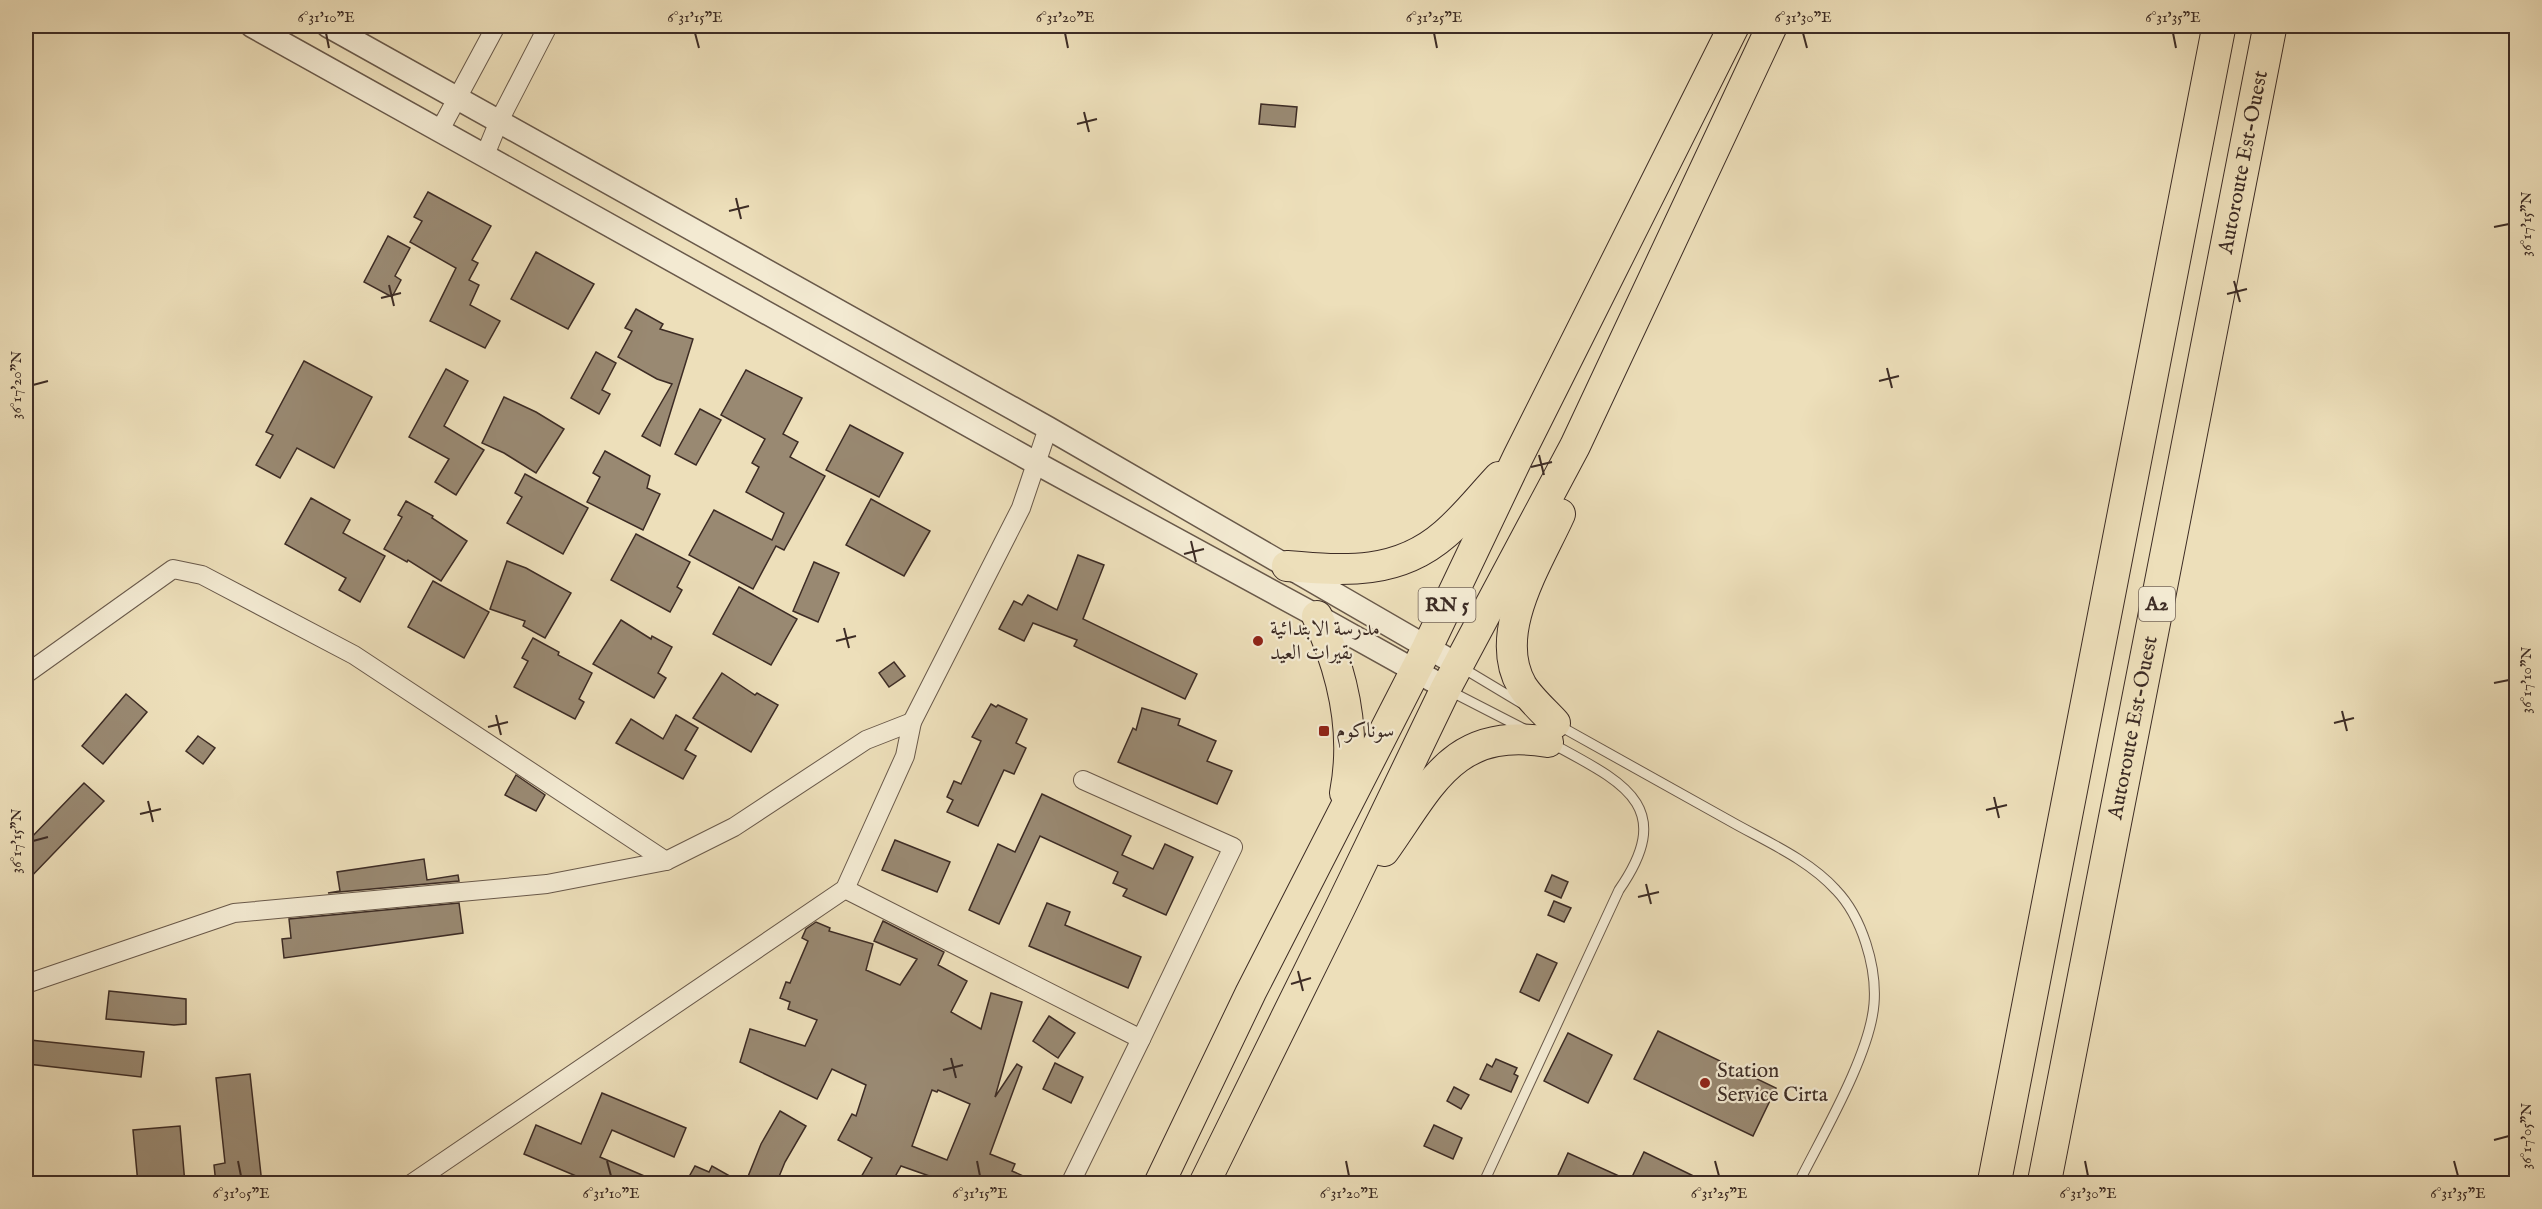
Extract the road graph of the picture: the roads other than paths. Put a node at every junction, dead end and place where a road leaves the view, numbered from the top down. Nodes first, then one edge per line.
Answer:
1 (252, 26) edge
2 (328, 26) edge
3 (496, 26) edge
4 (548, 26) edge
5 (1734, 26) edge
6 (1772, 26) edge
7 (2219, 26) edge
8 (2270, 26) edge
9 (456, 97) junction
10 (499, 121) junction
11 (440, 130) junction
12 (485, 155) junction
13 (1048, 428) junction
14 (1575, 446) junction
15 (1518, 457) junction
16 (1036, 463) junction
17 (1287, 566) junction
18 (1317, 616) junction
19 (1421, 660) junction
20 (26, 674) edge
21 (1452, 676) junction
22 (912, 722) junction
23 (1552, 733) junction
24 (1083, 780) dead end
25 (1341, 814) junction
26 (666, 861) junction
27 (845, 889) junction
28 (1340, 909) junction
29 (26, 984) edge
30 (1141, 1039) junction
31 (411, 1184) edge
32 (1070, 1184) edge
33 (1159, 1184) edge
34 (1204, 1184) edge
35 (1483, 1184) edge
36 (1798, 1184) edge
37 (1995, 1184) edge
38 (2044, 1184) edge

1 - 11 street
2 - 9 street
3 - 9 street
4 - 10 street
5 - 15 highway, RN 5
6 - 14 highway, RN 5
7 - 37 highway, A2
8 - 38 highway, Autoroute Est-Ouest / A2
9 - 10 street
9 - 11 street
10 - 12 street
10 - 13 street
11 - 12 street
12 - 16 street
13 - 16 street
13 - 17 street
14 - 21 highway, RN 5
14 - 23 highway
15 - 17 highway
15 - 19 highway, RN 5
16 - 18 street
16 - 22 street
17 - 19 street
18 - 19 street
18 - 25 highway
19 - 21 street
19 - 25 highway, RN 5
20 - 26 street
21 - 23 lane
21 - 23 lane
21 - 28 highway, RN 5
22 - 26 street
22 - 27 street
23 - 28 highway
23 - 35 lane
23 - 36 lane
24 - 30 street
25 - 33 highway, RN 5
26 - 29 street
27 - 30 street
27 - 31 street
28 - 34 highway, RN 5
30 - 32 street

